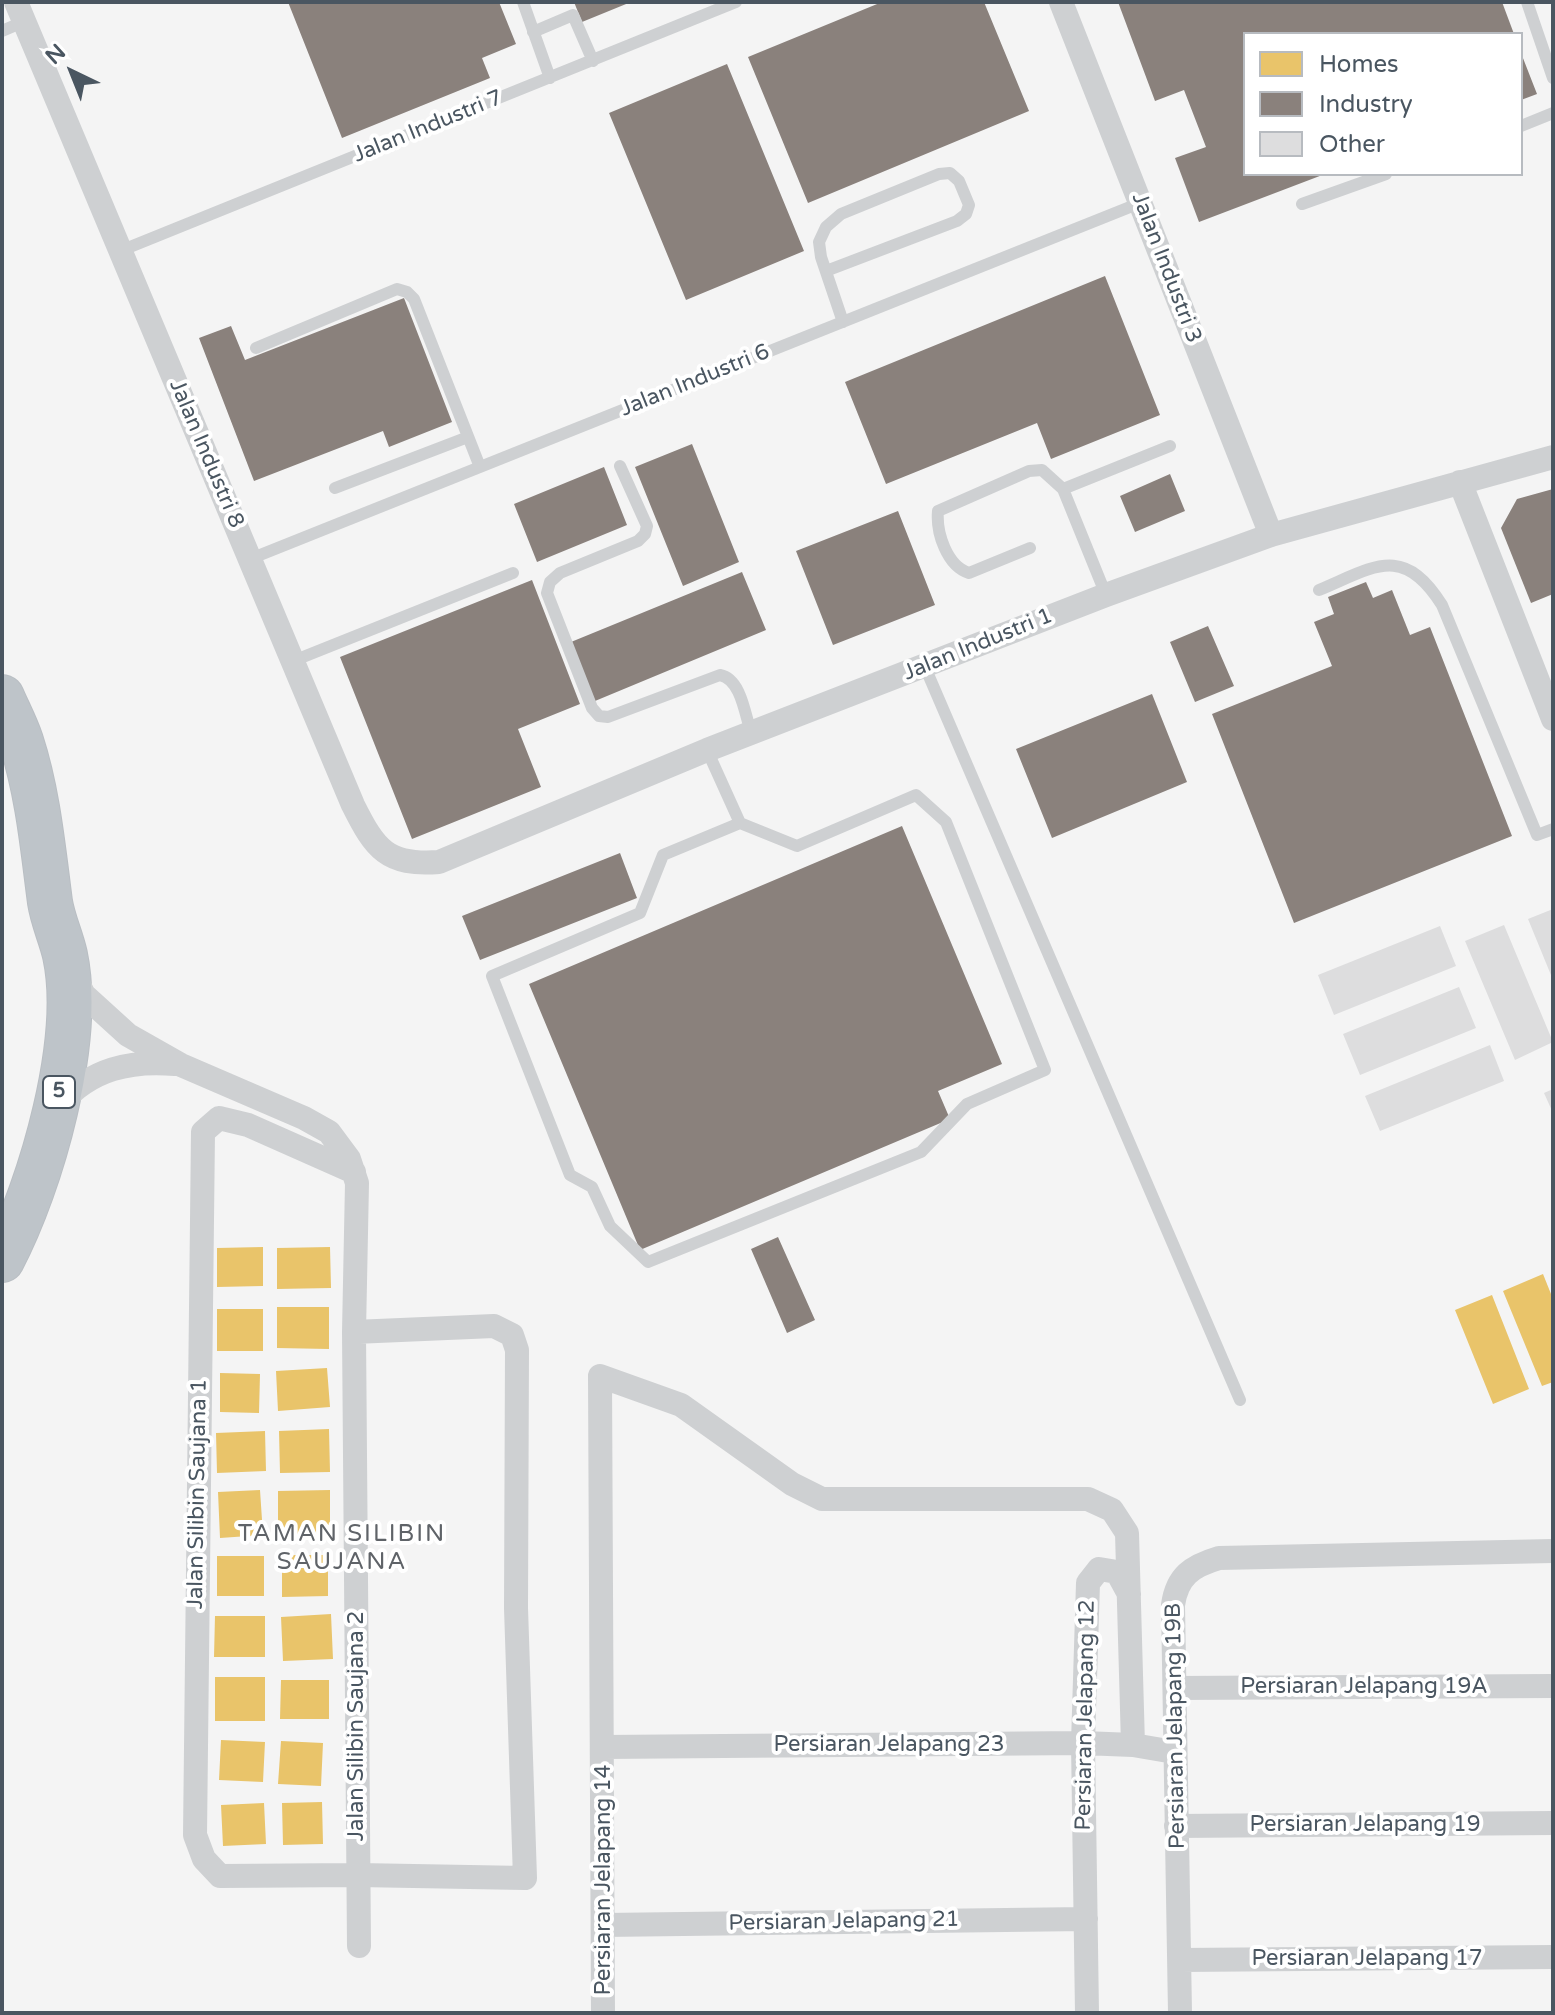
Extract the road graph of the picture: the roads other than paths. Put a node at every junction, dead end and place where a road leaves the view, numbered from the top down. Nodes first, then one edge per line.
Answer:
1 (523, 2) edge
2 (568, 2) edge
3 (736, 2) edge
4 (1061, 2) edge
5 (1527, 2) edge
6 (573, 15) junction
7 (14, 18) edge
8 (533, 32) junction
9 (593, 61) junction
10 (550, 78) junction
11 (1553, 78) edge
12 (1553, 113) edge
13 (1523, 125) edge
14 (1380, 176) edge
15 (1140, 203) junction
16 (1302, 204) dead end
17 (120, 251) junction
18 (826, 271) junction
19 (843, 322) junction
20 (256, 348) dead end
21 (468, 437) junction
22 (1170, 446) dead end
23 (1553, 457) edge
24 (620, 466) dead end
25 (480, 467) junction
26 (1460, 482) junction
27 (335, 488) dead end
28 (1063, 489) junction
29 (1271, 535) junction
30 (1030, 548) dead end
31 (250, 559) junction
32 (513, 573) dead end
33 (1319, 590) dead end
34 (1106, 595) junction
35 (293, 661) junction
36 (925, 667) junction
37 (2, 697) edge
38 (1553, 719) edge
39 (751, 733) junction
40 (707, 750) junction
41 (740, 823) junction
42 (1553, 829) edge
43 (413, 864) joint
44 (59, 936) junction
45 (181, 1065) junction
46 (57, 1107) junction
47 (354, 1172) junction
48 (2, 1193) edge
49 (2, 1260) edge
50 (354, 1332) junction
51 (1240, 1400) dead end
52 (1553, 1551) edge
53 (1130, 1596) junction
54 (1553, 1686) edge
55 (1175, 1688) junction
56 (1083, 1743) junction
57 (1133, 1745) junction
58 (604, 1747) junction
59 (1174, 1752) junction
60 (1553, 1823) edge
61 (1176, 1826) junction
62 (358, 1875) junction
63 (1086, 1919) junction
64 (603, 1925) junction
65 (359, 1946) dead end
66 (1553, 1957) edge
67 (1181, 1960) junction
68 (603, 2013) edge
69 (1087, 2013) edge
70 (1180, 2013) edge

1 - 8 lane
2 - 6 lane
3 - 9 lane, Jalan Industri 7
4 - 15 street, Jalan Industri 3
5 - 11 lane
6 - 8 lane
6 - 9 lane
7 - 17 street, Jalan Industri 8
8 - 10 lane
9 - 10 lane, Jalan Industri 7
10 - 17 lane, Jalan Industri 7
12 - 13 lane
14 - 16 lane
15 - 19 lane, Jalan Industri 6
15 - 29 street, Jalan Industri 3
17 - 31 street, Jalan Industri 8
18 - 18 lane
18 - 19 lane
19 - 25 lane, Jalan Industri 6
20 - 21 lane
21 - 25 lane
21 - 27 lane
22 - 28 lane
23 - 26 street, Jalan Industri 1
24 - 39 lane
25 - 31 lane, Jalan Industri 6
26 - 29 street, Jalan Industri 1
26 - 38 street
28 - 30 lane
28 - 34 lane
29 - 34 street, Jalan Industri 1
31 - 35 street, Jalan Industri 8
32 - 35 lane
33 - 42 lane
34 - 36 street, Jalan Industri 1
35 - 43 street, Jalan Industri 8
36 - 39 street, Jalan Industri 1
36 - 51 lane
37 - 44 highway, 5
39 - 40 street, Jalan Industri 1
40 - 41 lane
40 - 43 street, Jalan Industri 1
41 - 41 lane
44 - 45 street
44 - 46 highway, 5
44 - 48 highway, 5
45 - 46 street
45 - 47 street
46 - 49 highway, 5
47 - 50 street, Jalan Silibin Saujana 2
47 - 62 street, Jalan Silibin Saujana 1
50 - 62 street, Jalan Silibin Saujana 2
50 - 62 street
52 - 55 street, Persiaran Jelapang 19B
53 - 56 street, Persiaran Jelapang 12
53 - 57 street, Persiaran Jelapang 12
53 - 58 street, Persiaran Jelapang 14
54 - 55 street, Persiaran Jelapang 19A
55 - 59 street, Persiaran Jelapang 19B
56 - 57 street, Persiaran Jelapang 23
56 - 58 street, Persiaran Jelapang 23
56 - 63 street, Persiaran Jelapang 12
57 - 59 street, Persiaran Jelapang 23
58 - 64 street, Persiaran Jelapang 14
59 - 61 street, Persiaran Jelapang 19B
60 - 61 street, Persiaran Jelapang 19
61 - 67 street, Persiaran Jelapang 19B
62 - 65 street, Jalan Silibin Saujana 2
63 - 64 street, Persiaran Jelapang 21
63 - 69 street, Persiaran Jelapang 12
64 - 68 street, Persiaran Jelapang 14
66 - 67 street, Persiaran Jelapang 17
67 - 70 street, Persiaran Jelapang 19B

